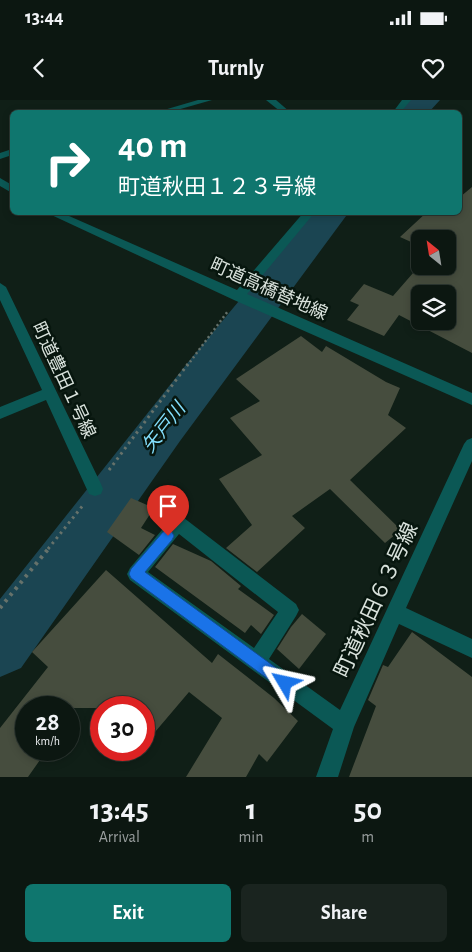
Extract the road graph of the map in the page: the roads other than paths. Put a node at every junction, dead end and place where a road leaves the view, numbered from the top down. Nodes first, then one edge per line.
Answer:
1 (208, 100) edge
2 (270, 100) edge
3 (407, 100) edge
4 (170, 110) edge
5 (283, 110) edge
6 (399, 110) edge
7 (57, 215) edge
8 (307, 215) edge
9 (0, 287) edge
10 (238, 296) junction
11 (50, 394) junction
12 (472, 399) edge
13 (0, 413) edge
14 (472, 444) edge
15 (95, 489) road end
16 (395, 612) junction
17 (472, 649) edge
18 (256, 662) junction
19 (344, 725) junction
20 (327, 777) edge

1 - 4 street
2 - 5 street
3 - 6 street
7 - 10 street, 町道高橋替地線
8 - 10 street
9 - 11 street, 町道豊田１号線
10 - 12 street, 町道高橋替地線
11 - 13 street
11 - 15 street, 町道豊田１号線
14 - 16 street, 町道秋田６３号線
16 - 17 street
16 - 19 street, 町道秋田６３号線
18 - 18 street
18 - 19 street
19 - 20 street, 町道秋田６３号線

